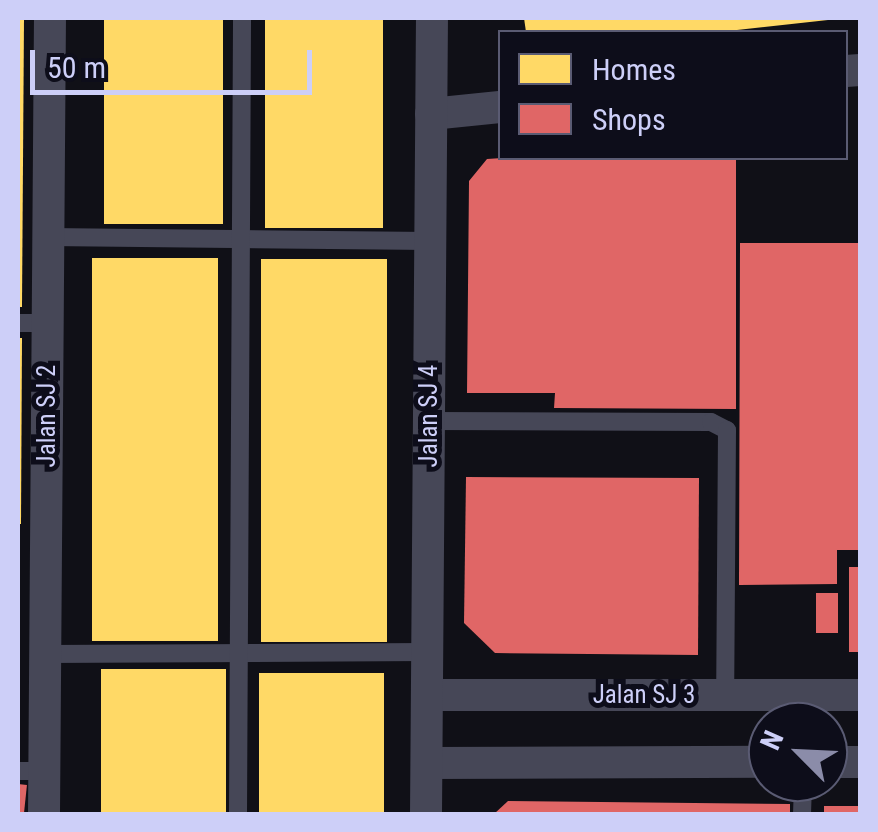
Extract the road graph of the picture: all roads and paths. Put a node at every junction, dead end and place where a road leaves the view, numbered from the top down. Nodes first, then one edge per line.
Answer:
1 (50, 18) edge
2 (242, 18) edge
3 (432, 18) edge
4 (498, 107) edge
5 (432, 114) junction
6 (48, 237) junction
7 (241, 238) junction
8 (430, 240) junction
9 (32, 323) edge
10 (430, 421) junction
11 (239, 652) junction
12 (427, 652) junction
13 (45, 654) junction
14 (427, 695) junction
15 (725, 695) junction
16 (860, 695) edge
17 (748, 762) edge
18 (426, 763) junction
19 (31, 771) edge
20 (44, 814) edge
21 (238, 814) edge
22 (426, 814) edge

1 - 6 street, Jalan SJ 2
2 - 7 lane
3 - 5 street, Jalan SJ 4
4 - 5 street
5 - 8 street, Jalan SJ 4
6 - 7 lane
6 - 9 street, Jalan SJ 2
7 - 8 lane
7 - 11 lane
8 - 10 street, Jalan SJ 4
9 - 13 street, Jalan SJ 2
10 - 12 street, Jalan SJ 4
10 - 15 lane
11 - 12 lane
11 - 13 lane
11 - 21 lane
12 - 14 street, Jalan SJ 4
13 - 19 street, Jalan SJ 2
14 - 15 street, Jalan SJ 3
14 - 18 street, Jalan SJ 4
15 - 16 street, Jalan SJ 3
17 - 18 street
18 - 22 street, Jalan SJ 4
19 - 20 street, Jalan SJ 2

